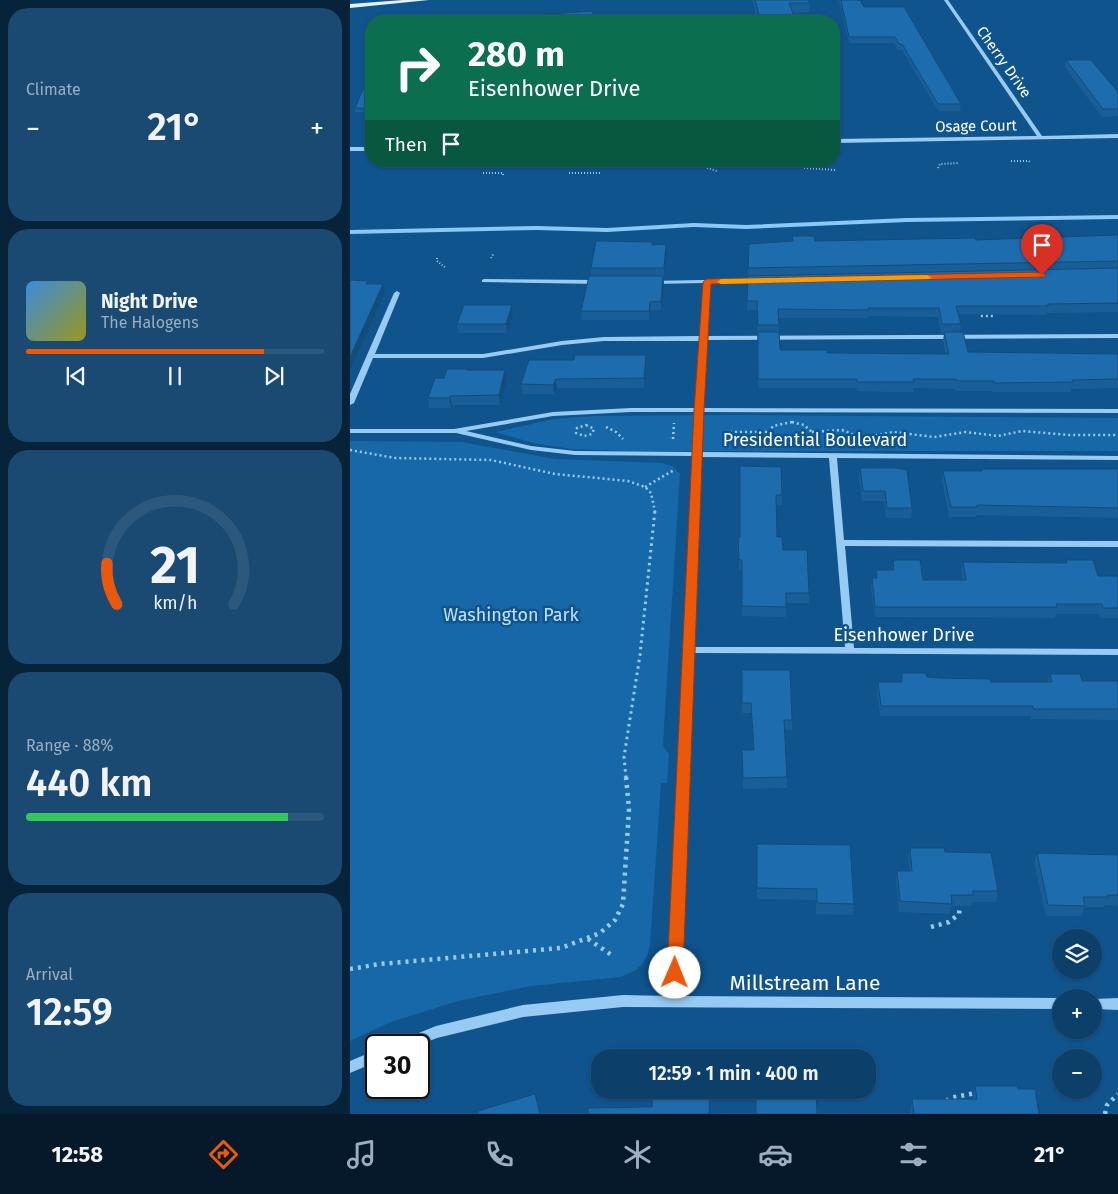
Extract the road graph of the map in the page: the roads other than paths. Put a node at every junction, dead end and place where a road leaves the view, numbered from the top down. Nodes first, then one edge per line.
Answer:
1 (426, 0) edge
2 (946, 0) edge
3 (350, 6) edge
4 (1118, 136) edge
5 (1041, 138) junction
6 (840, 141) edge
7 (350, 149) edge
8 (365, 149) edge
9 (484, 281) dead end
10 (765, 281) edge
11 (605, 282) edge
12 (643, 282) edge
13 (707, 282) junction
14 (397, 293) dead end
15 (1118, 336) edge
16 (704, 340) junction
17 (370, 356) junction
18 (350, 403) edge
19 (699, 410) junction
20 (1118, 411) edge
21 (350, 431) edge
22 (454, 431) junction
23 (697, 455) junction
24 (833, 456) junction
25 (1118, 458) edge
26 (840, 543) junction
27 (1118, 544) edge
28 (689, 650) junction
29 (850, 651) junction
30 (1118, 652) edge
31 (674, 1001) junction
32 (1052, 1004) edge
33 (1102, 1004) edge
34 (1118, 1004) edge
35 (430, 1034) edge
36 (365, 1061) edge
37 (350, 1067) edge

1 - 3 main road
2 - 5 street, Cherry Drive
4 - 5 street, Osage Court
5 - 6 street, Osage Court
7 - 8 street
9 - 11 street
10 - 13 street
12 - 13 street
13 - 16 street
14 - 17 street
15 - 16 street
16 - 17 street
16 - 19 street
17 - 18 street
19 - 20 street, Presidential Boulevard
19 - 22 street, Presidential Boulevard
19 - 23 street
21 - 22 street, Presidential Boulevard
22 - 23 street, Presidential Boulevard
23 - 24 street, Presidential Boulevard
23 - 28 street
24 - 25 street, Presidential Boulevard
24 - 26 street
26 - 27 street
26 - 29 street
28 - 29 street, Eisenhower Drive
28 - 31 street
29 - 30 street, Eisenhower Drive
31 - 32 street, Millstream Lane
31 - 35 street, Millstream Lane
33 - 34 street
36 - 37 street

